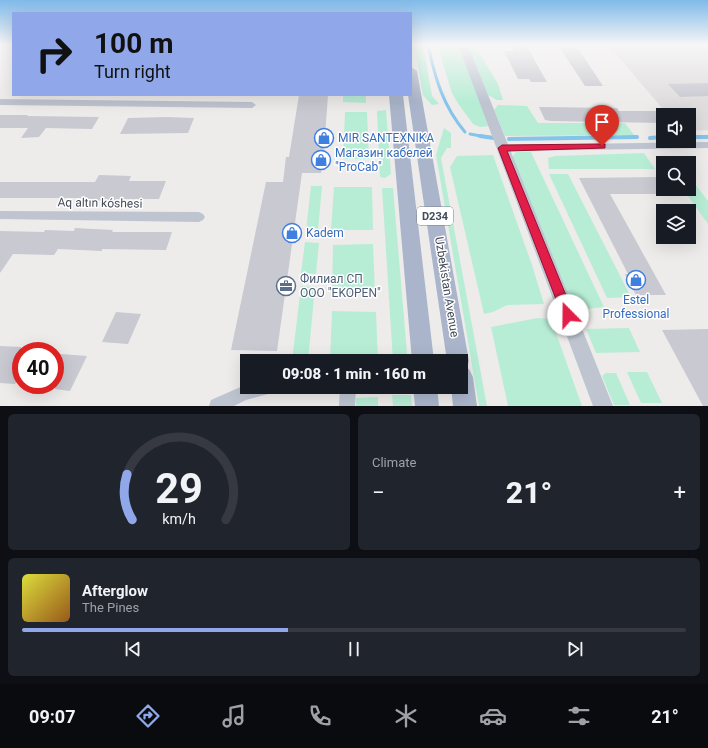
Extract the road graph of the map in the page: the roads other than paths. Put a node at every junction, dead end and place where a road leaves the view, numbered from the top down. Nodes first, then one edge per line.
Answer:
1 (470, 64) edge
2 (412, 77) edge
3 (396, 96) edge
4 (0, 102) edge
5 (252, 105) dead end
6 (708, 145) edge
7 (502, 148) junction
8 (0, 215) edge
9 (199, 217) dead end
10 (422, 354) edge
11 (457, 354) edge
12 (243, 394) edge
13 (348, 394) edge
14 (426, 394) edge
15 (464, 394) edge
16 (217, 406) edge
17 (347, 406) edge
18 (427, 406) edge
19 (466, 406) edge
20 (603, 406) edge

1 - 7 street
2 - 11 main road, Uzbekistan Avenue / D234
3 - 10 main road, D234
4 - 5 street
6 - 7 street
7 - 20 street
8 - 9 street, Aq altın kóshesi
12 - 16 street
13 - 17 street
14 - 18 main road
15 - 19 main road

